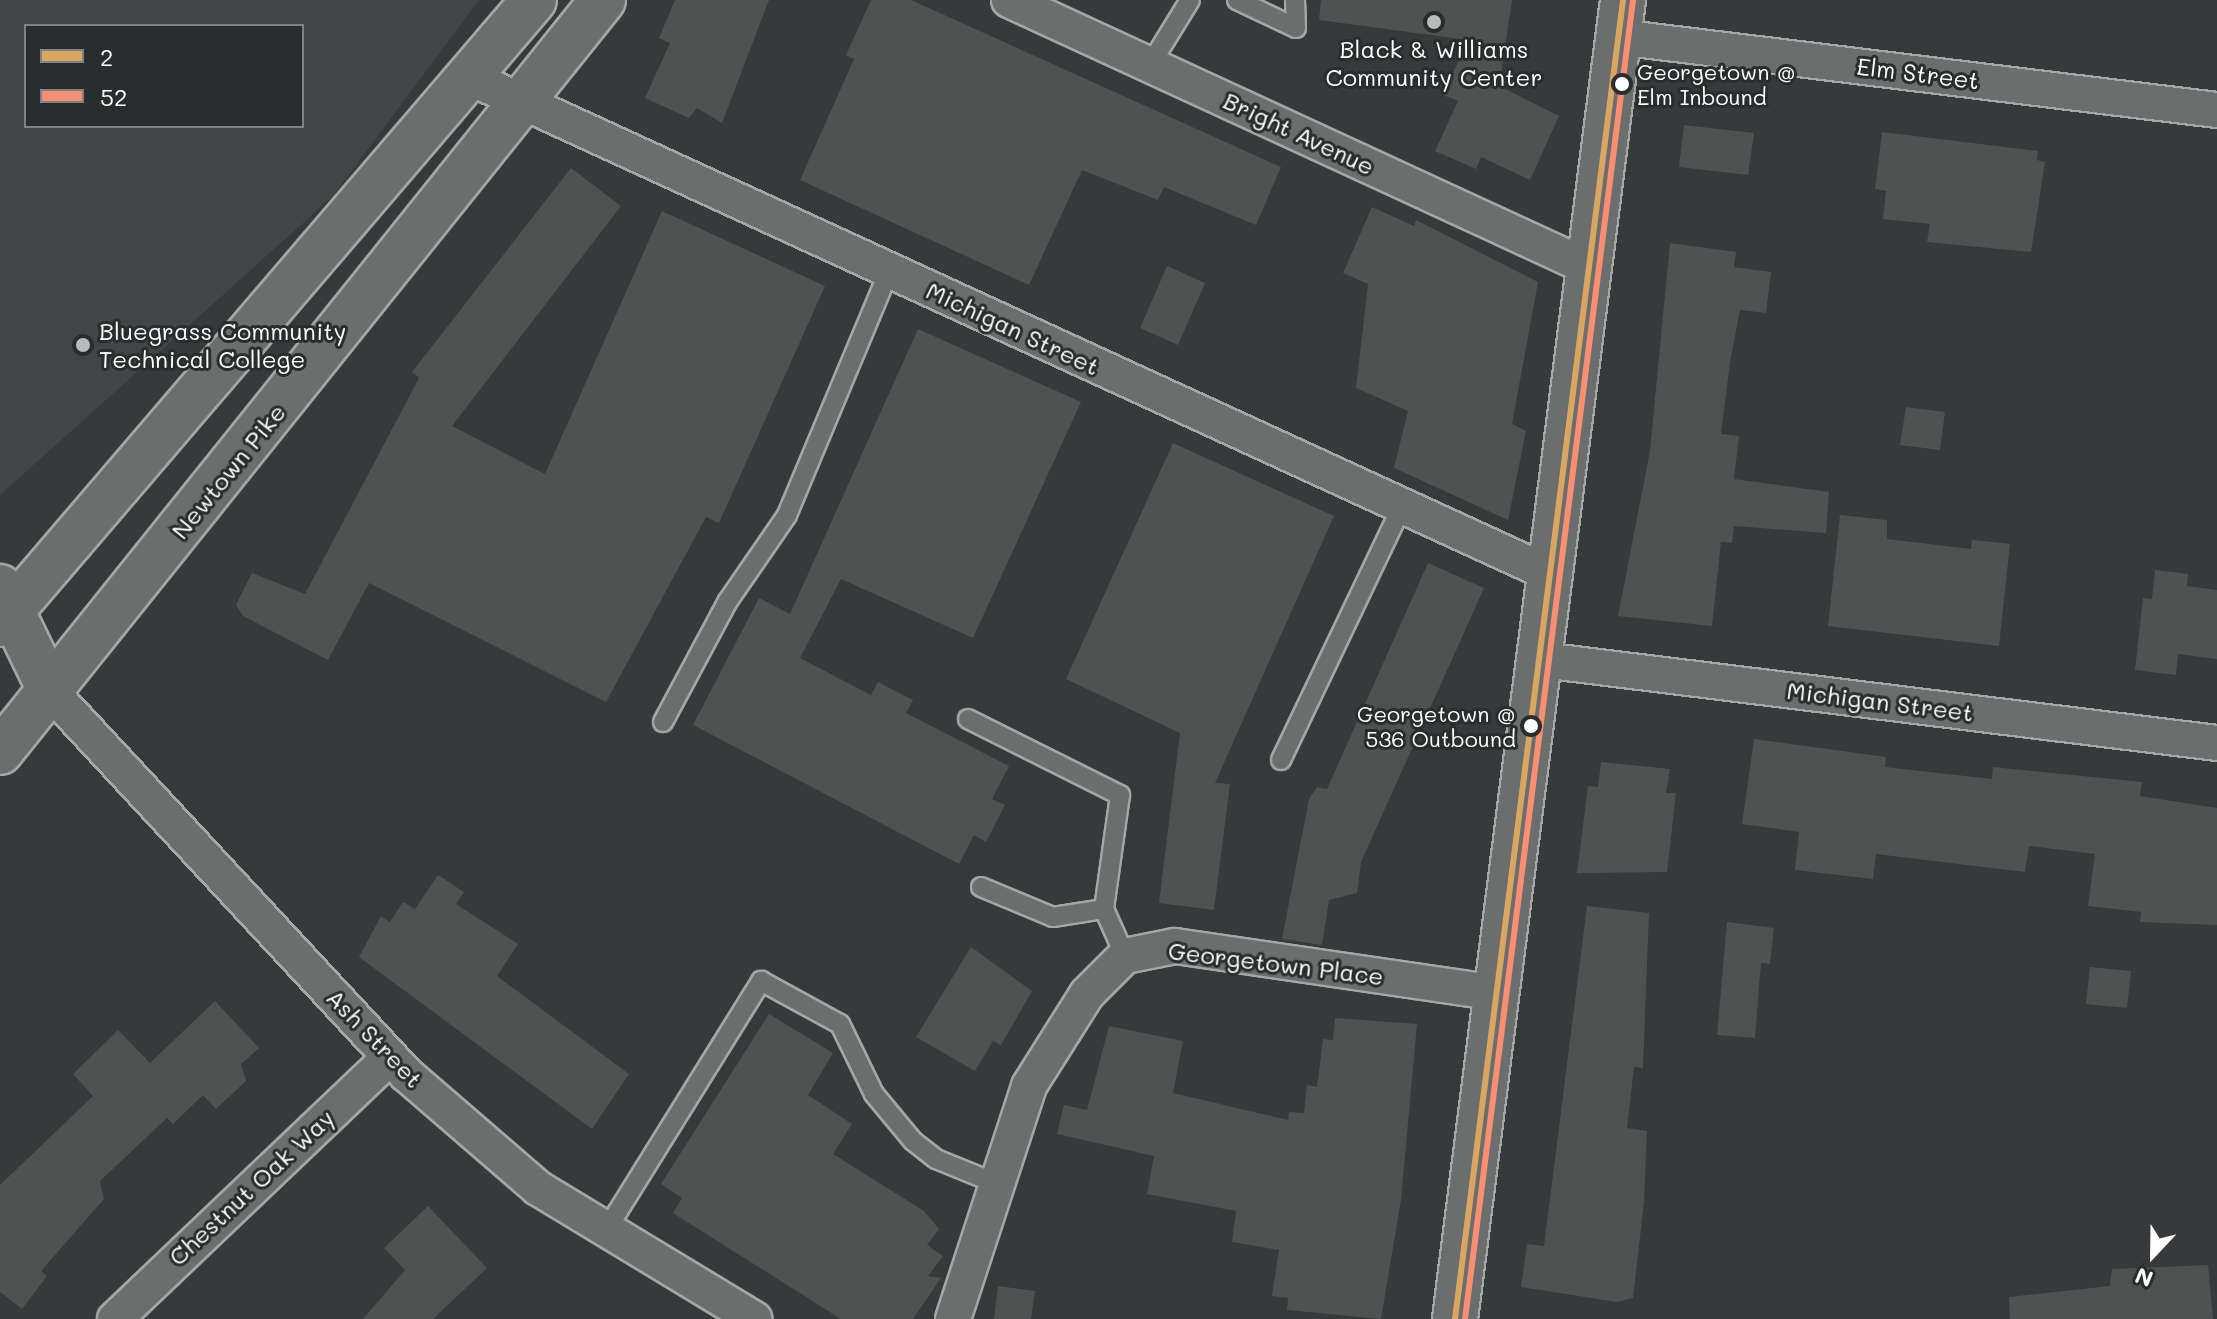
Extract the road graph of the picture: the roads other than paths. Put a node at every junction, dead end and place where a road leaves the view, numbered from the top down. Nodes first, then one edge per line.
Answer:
1 (534, 0) edge
2 (603, 0) edge
3 (1009, 0) edge
4 (1190, 0) edge
5 (1237, 0) edge
6 (1295, 0) edge
7 (1621, 18) edge
8 (1150, 65) junction
9 (473, 79) junction
10 (521, 103) junction
11 (2217, 110) edge
12 (1588, 267) junction
13 (889, 271) junction
14 (1402, 506) junction
15 (1553, 575) junction
16 (4, 607) edge
17 (1542, 660) junction
18 (0, 666) edge
19 (51, 692) junction
20 (968, 719) dead end
21 (663, 722) dead end
22 (2217, 743) edge
23 (0, 752) edge
24 (1281, 760) dead end
25 (981, 887) dead end
26 (1104, 909) junction
27 (1125, 956) junction
28 (1498, 993) junction
29 (390, 1057) junction
30 (995, 1183) junction
31 (605, 1232) junction
32 (115, 1319) edge
33 (754, 1319) edge
34 (953, 1319) edge
35 (1455, 1319) edge

1 - 9 main road
2 - 10 main road, Newtown Pike
3 - 8 street, Bright Avenue
4 - 8 lane
5 - 6 lane
7 - 11 street, Elm Street
7 - 12 main road
8 - 12 street, Bright Avenue
9 - 10 street, Michigan Street
9 - 16 main road
10 - 13 street, Michigan Street
10 - 19 main road, Newtown Pike
12 - 15 main road
13 - 14 street, Michigan Street
13 - 21 lane
14 - 15 street, Michigan Street
14 - 24 lane
15 - 17 main road
16 - 19 main road
17 - 22 street, Michigan Street
17 - 28 main road
18 - 19 main road
19 - 23 main road, Newtown Pike
19 - 29 street, Ash Street
20 - 26 lane
25 - 26 lane
26 - 27 lane
27 - 28 street, Georgetown Place
27 - 30 street
28 - 35 main road
29 - 31 street, Ash Street
29 - 32 street, Chestnut Oak Way
30 - 31 lane
30 - 34 street
31 - 33 street, Ash Street

